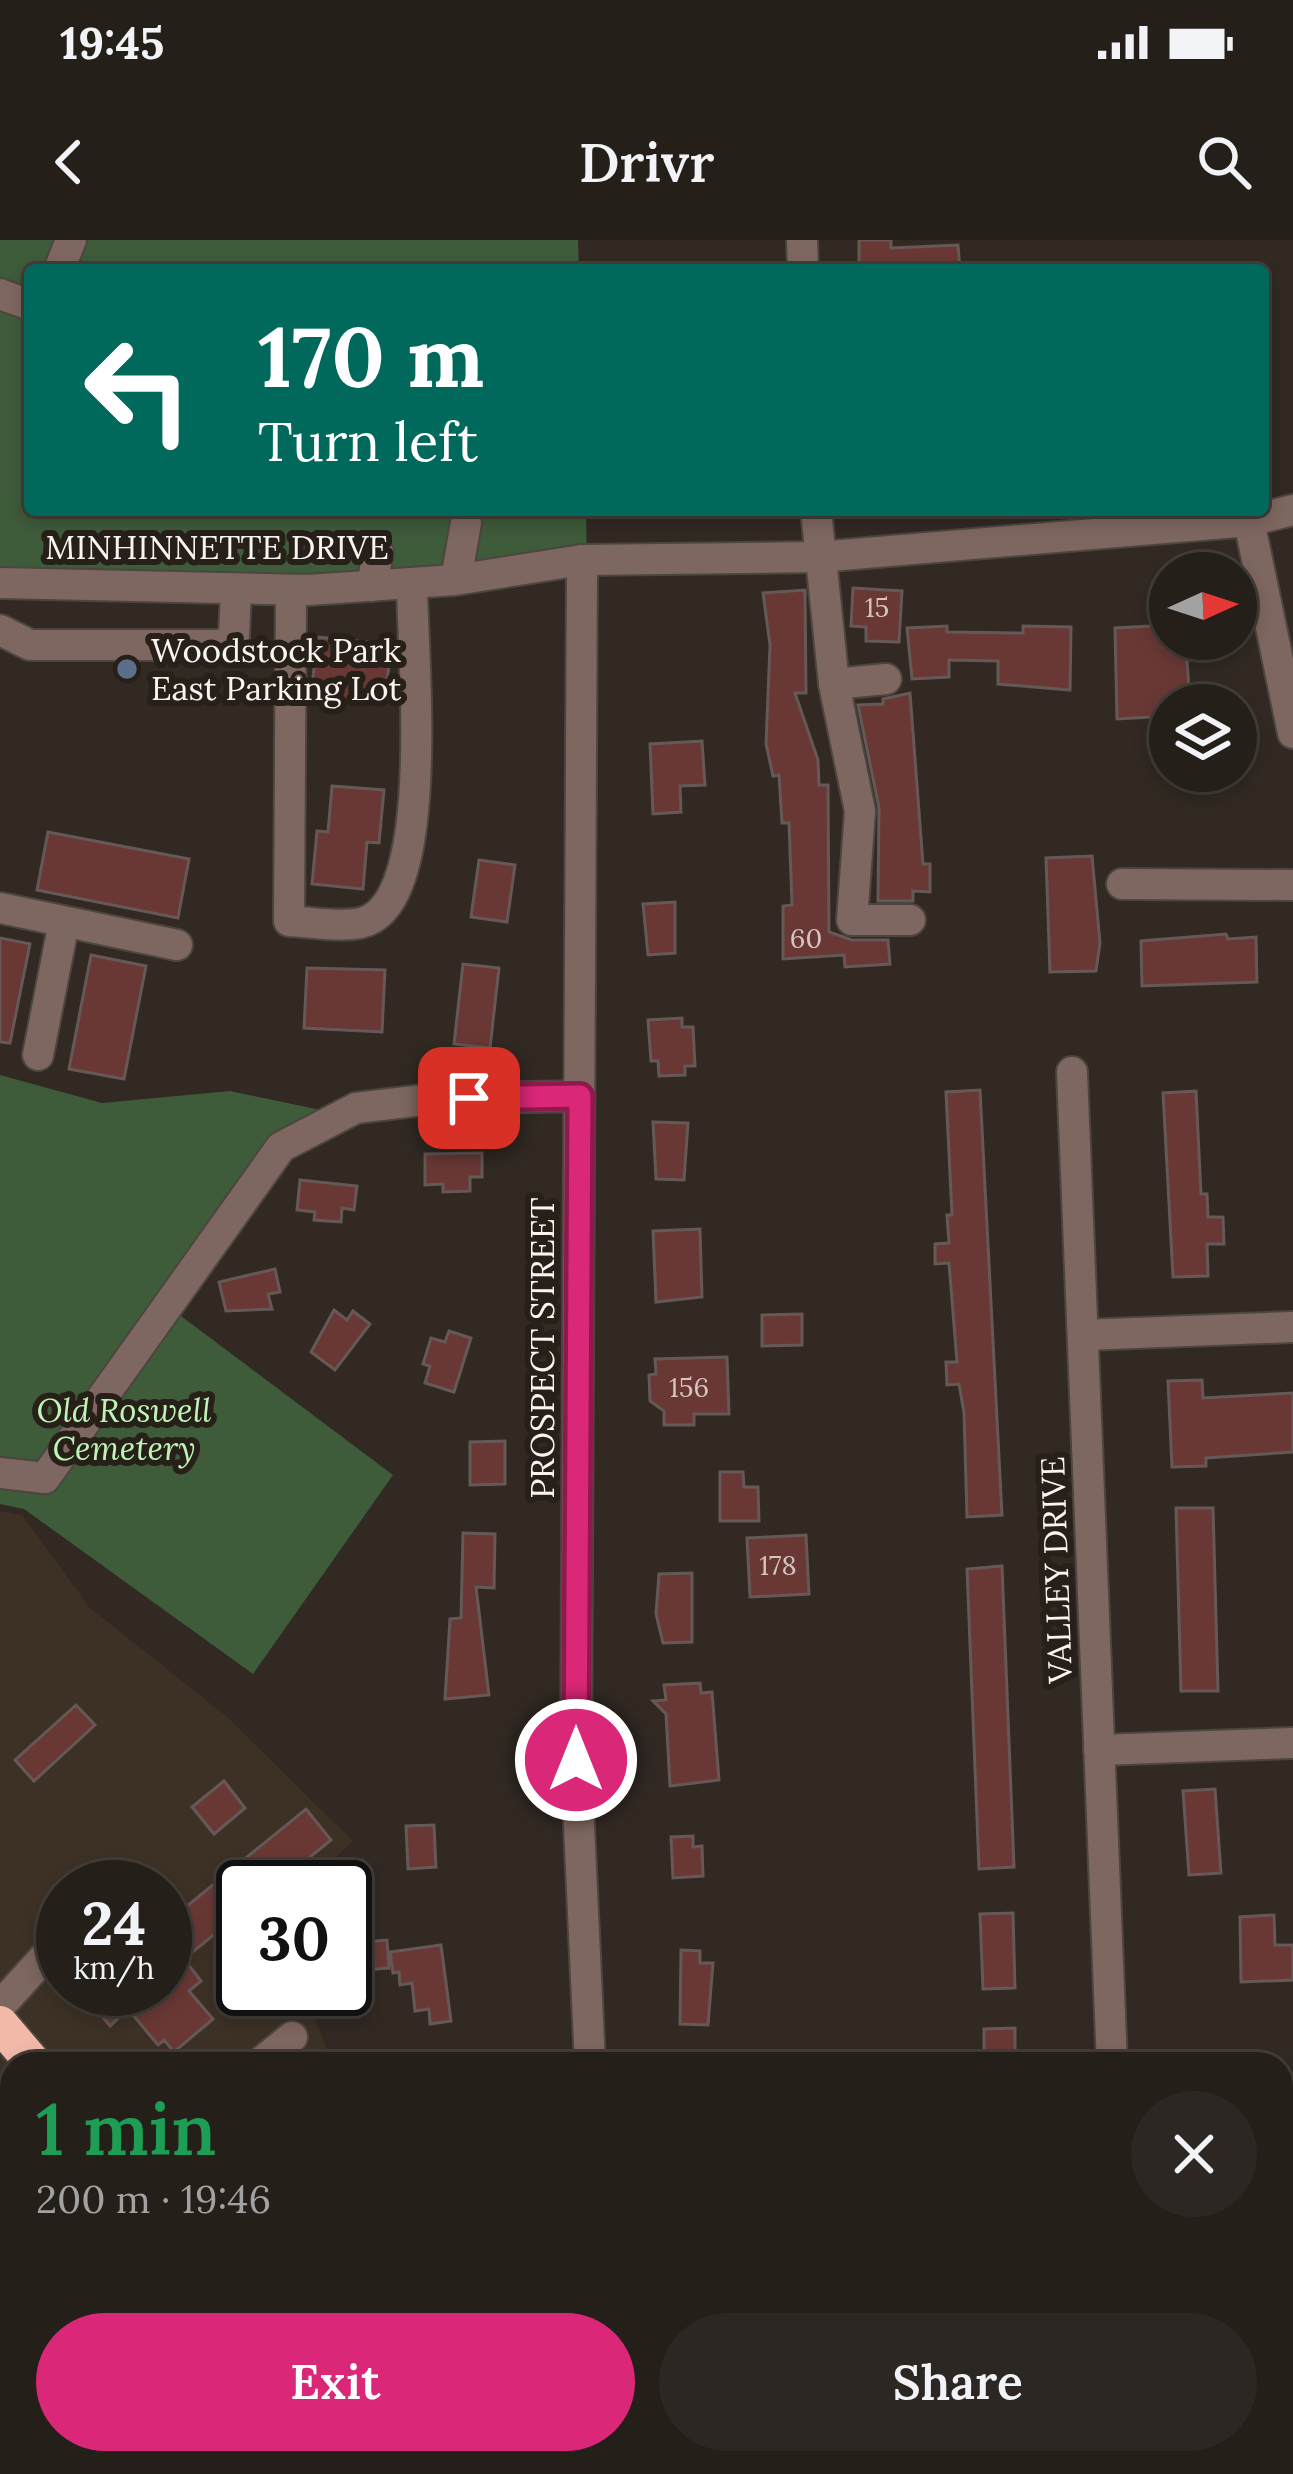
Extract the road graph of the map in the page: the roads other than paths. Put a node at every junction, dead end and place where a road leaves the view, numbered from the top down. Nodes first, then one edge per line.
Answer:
1 (1293, 510) edge
2 (816, 516) edge
3 (1249, 521) junction
4 (1096, 522) edge
5 (466, 523) dead end
6 (378, 552) dead end
7 (818, 557) junction
8 (583, 560) junction
9 (456, 579) junction
10 (0, 583) edge
11 (412, 583) junction
12 (372, 586) junction
13 (236, 589) junction
14 (291, 591) junction
15 (0, 630) edge
16 (886, 679) dead end
17 (834, 684) junction
18 (1293, 733) edge
19 (1122, 884) dead end
20 (1293, 884) edge
21 (0, 908) edge
22 (910, 920) dead end
23 (64, 922) junction
24 (177, 946) dead end
25 (38, 1055) dead end
26 (1072, 1072) dead end
27 (580, 1096) junction
28 (1293, 1328) edge
29 (1083, 1335) junction
30 (0, 1473) edge
31 (1293, 1743) edge
32 (1099, 1750) junction
33 (36, 1966) edge
34 (0, 2006) edge
35 (0, 2024) edge
36 (292, 2037) dead end
37 (24, 2052) edge
38 (274, 2052) edge
39 (589, 2052) edge
40 (1112, 2052) edge

1 - 3 street, MINHINNETTE DRIVE
2 - 7 street
3 - 4 street, MINHINNETTE DRIVE
3 - 18 street
4 - 7 street, MINHINNETTE DRIVE
5 - 9 street
6 - 12 street
7 - 8 street, MINHINNETTE DRIVE
7 - 17 street
8 - 9 street, MINHINNETTE DRIVE
8 - 27 street, PROSPECT STREET
9 - 11 street, MINHINNETTE DRIVE
10 - 13 street, MINHINNETTE DRIVE
11 - 12 street, MINHINNETTE DRIVE
11 - 14 street
12 - 14 street, MINHINNETTE DRIVE
13 - 14 street, MINHINNETTE DRIVE
13 - 15 street
16 - 17 street
17 - 22 street
19 - 20 street
21 - 23 street
23 - 24 street
23 - 25 street
26 - 29 street, VALLEY DRIVE
27 - 30 street
27 - 39 street, PROSPECT STREET
28 - 29 street
29 - 32 street, VALLEY DRIVE
31 - 32 street
32 - 40 street, VALLEY DRIVE
33 - 34 street
35 - 37 highway
36 - 38 street

